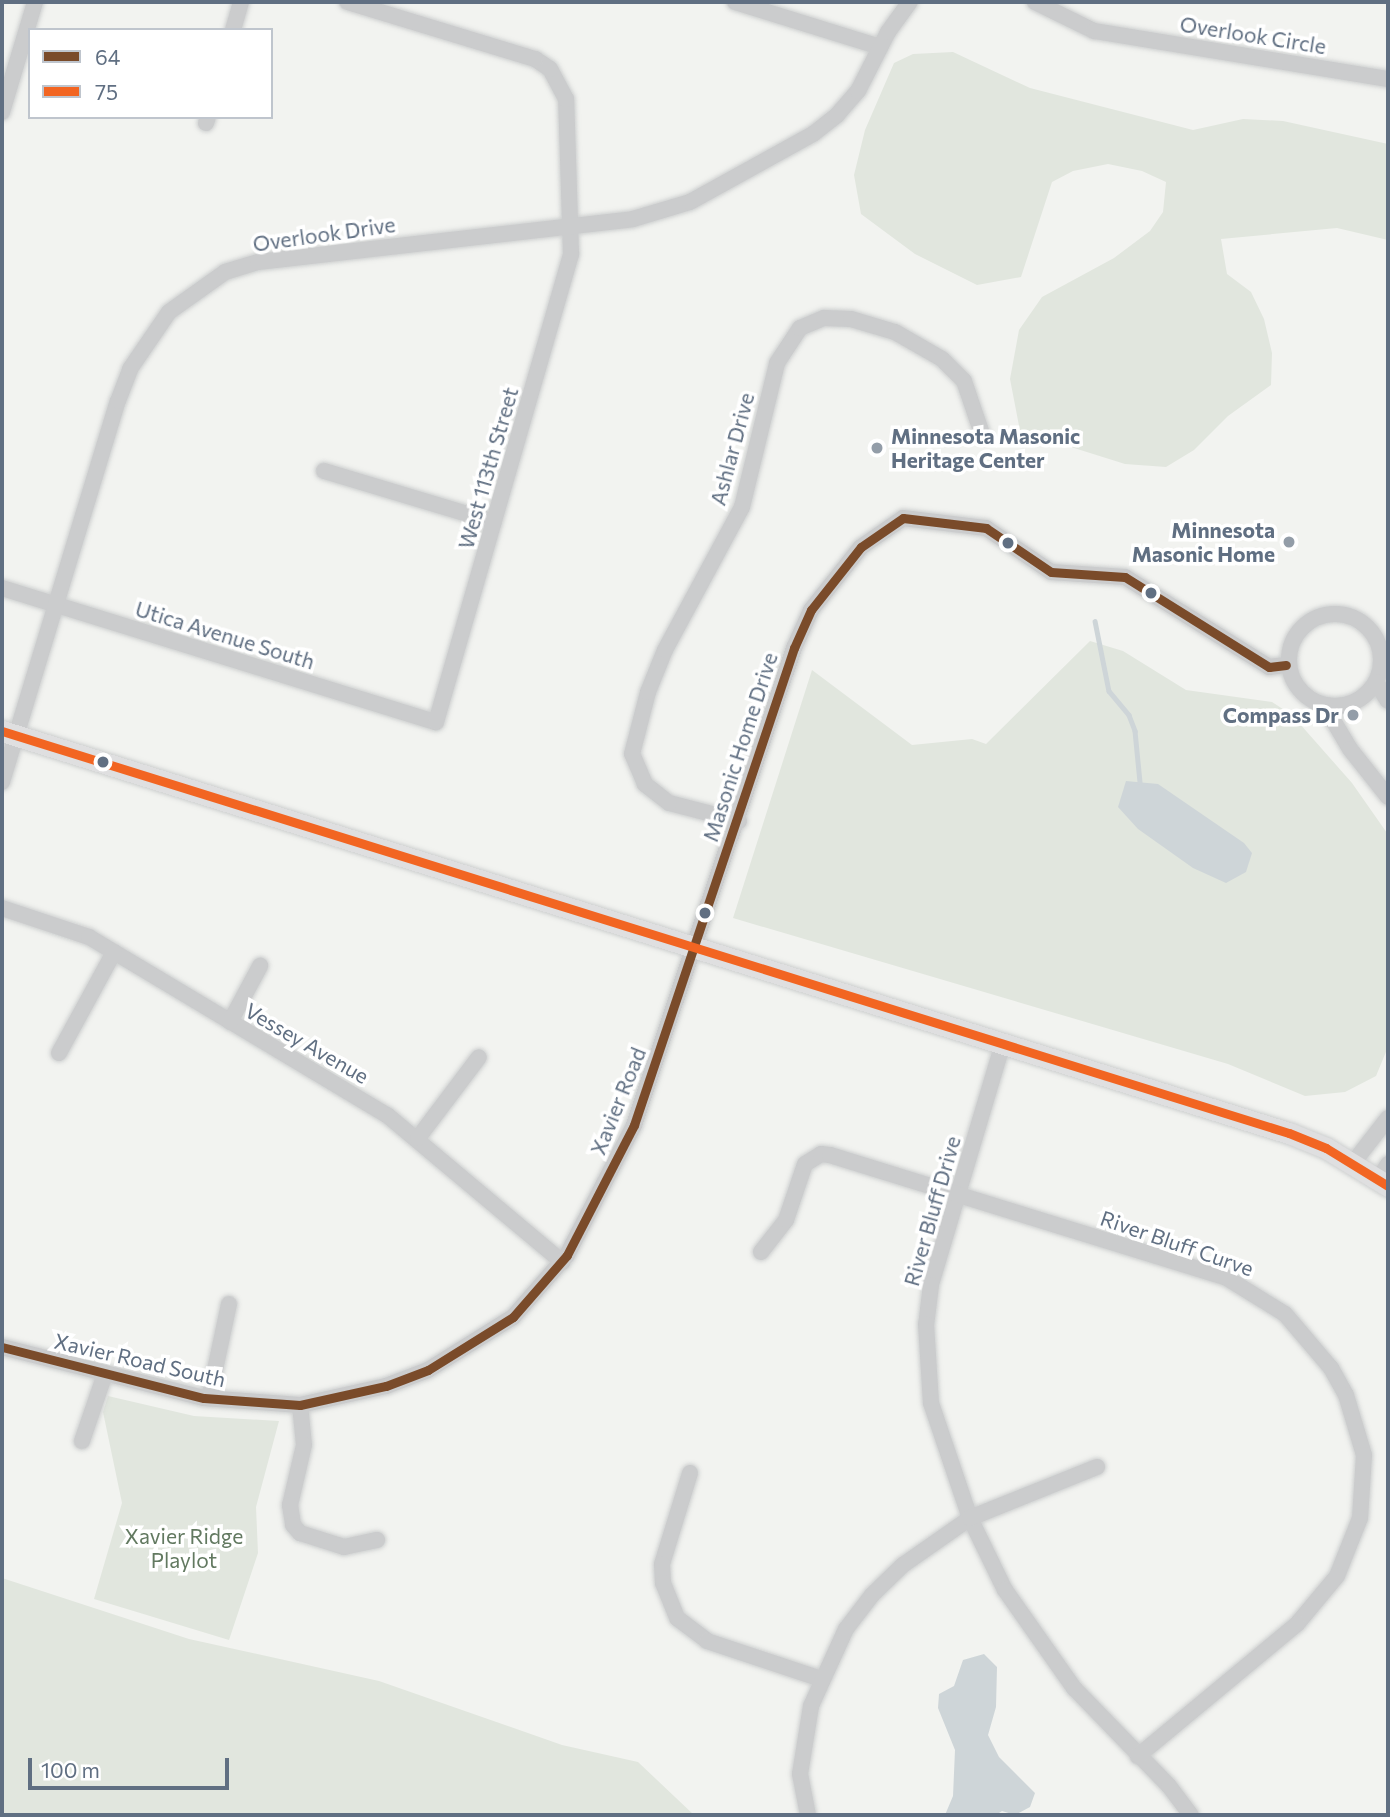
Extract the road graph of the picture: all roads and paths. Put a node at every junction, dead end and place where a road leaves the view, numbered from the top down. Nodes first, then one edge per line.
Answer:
1 (35, 2) edge
2 (241, 2) edge
3 (347, 2) edge
4 (735, 2) edge
5 (910, 2) edge
6 (1035, 2) edge
7 (234, 28) edge
8 (880, 47) junction
9 (1388, 79) edge
10 (2, 112) edge
11 (573, 226) junction
12 (982, 434) dead end
13 (324, 471) dead end
14 (494, 522) junction
15 (2, 588) edge
16 (57, 605) junction
17 (1286, 665) junction
18 (1376, 682) junction
19 (1388, 701) edge
20 (1324, 705) junction
21 (436, 722) joint
22 (9, 734) edge
23 (2, 782) edge
24 (1388, 797) edge
25 (739, 821) junction
26 (2, 908) edge
27 (694, 946) junction
28 (114, 953) junction
29 (260, 966) dead end
30 (230, 1022) junction
31 (1003, 1043) junction
32 (59, 1053) dead end
33 (479, 1057) dead end
34 (1388, 1118) edge
35 (418, 1138) junction
36 (1353, 1163) junction
37 (1385, 1176) edge
38 (957, 1195) junction
39 (761, 1252) dead end
40 (562, 1262) junction
41 (229, 1304) dead end
42 (2, 1347) edge
43 (104, 1374) junction
44 (209, 1398) junction
45 (300, 1405) junction
46 (82, 1441) dead end
47 (1097, 1467) dead end
48 (690, 1473) dead end
49 (970, 1518) junction
50 (377, 1541) dead end
51 (821, 1679) junction
52 (1138, 1756) junction
53 (808, 1815) edge
54 (1191, 1815) edge

1 - 10 street
2 - 7 street
3 - 11 street, West 113th Street
4 - 8 street
5 - 8 street, Overlook Drive
6 - 9 street, Overlook Circle
8 - 11 street, Overlook Drive
11 - 14 street, West 113th Street
11 - 16 street, Overlook Drive
12 - 25 street, Ashlar Drive
13 - 14 street
14 - 21 street, West 113th Street
15 - 16 street, Utica Avenue South
16 - 21 street, Utica Avenue South
16 - 22 street, Overlook Drive
17 - 18 street
17 - 20 street
17 - 25 street, Masonic Home Drive
18 - 19 street
18 - 20 street
20 - 24 street
22 - 23 street, Overlook Drive
22 - 27 street
25 - 27 street, Masonic Home Drive
26 - 28 street, Vessey Avenue
27 - 31 street
27 - 40 street, Xavier Road
28 - 30 street, Vessey Avenue
28 - 32 street
29 - 30 street
30 - 35 street, Vessey Avenue
31 - 36 street
31 - 38 street, River Bluff Drive
33 - 35 street
34 - 36 street
35 - 40 street, Vessey Avenue
36 - 37 street
38 - 39 street, River Bluff Curve
38 - 49 street, River Bluff Drive
38 - 52 street, River Bluff Curve
40 - 45 street, Xavier Road South
41 - 44 street
42 - 43 street, Xavier Road South
43 - 44 street, Xavier Road South
43 - 46 street
44 - 45 street, Xavier Road South
45 - 50 street
47 - 49 street
48 - 51 street
49 - 51 street
49 - 52 street, River Bluff Drive
51 - 53 street
52 - 54 street, River Bluff Drive

